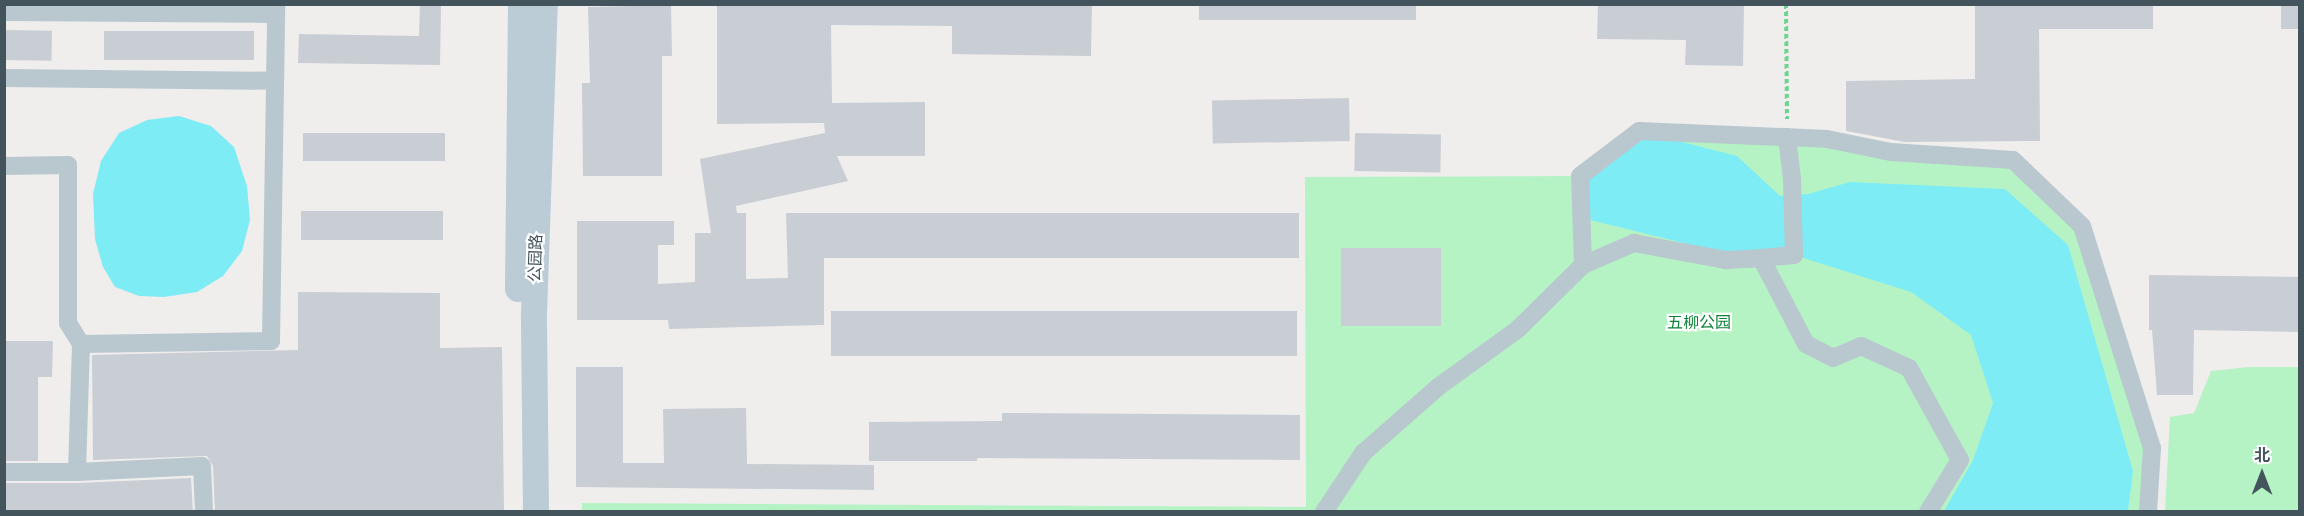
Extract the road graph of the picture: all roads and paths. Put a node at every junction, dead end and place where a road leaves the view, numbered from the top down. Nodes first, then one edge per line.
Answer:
1 (521, 4) edge
2 (545, 4) edge
3 (1786, 4) edge
4 (276, 9) edge
5 (4, 12) edge
6 (4, 78) edge
7 (275, 81) junction
8 (1787, 137) junction
9 (4, 166) edge
10 (1761, 258) junction
11 (1583, 265) junction
12 (81, 344) junction
13 (4, 472) edge
14 (77, 472) junction
15 (204, 512) edge
16 (522, 512) edge
17 (536, 512) edge
18 (1324, 512) edge
19 (1928, 512) edge
20 (2148, 512) edge

1 - 16 street
2 - 17 street, 公园路
3 - 8 path
4 - 5 street
4 - 7 street
6 - 7 street
7 - 12 street
8 - 10 street
8 - 11 street
8 - 20 street
9 - 12 street
10 - 11 street
10 - 19 street
11 - 18 street
12 - 14 street
13 - 14 street
14 - 15 street

